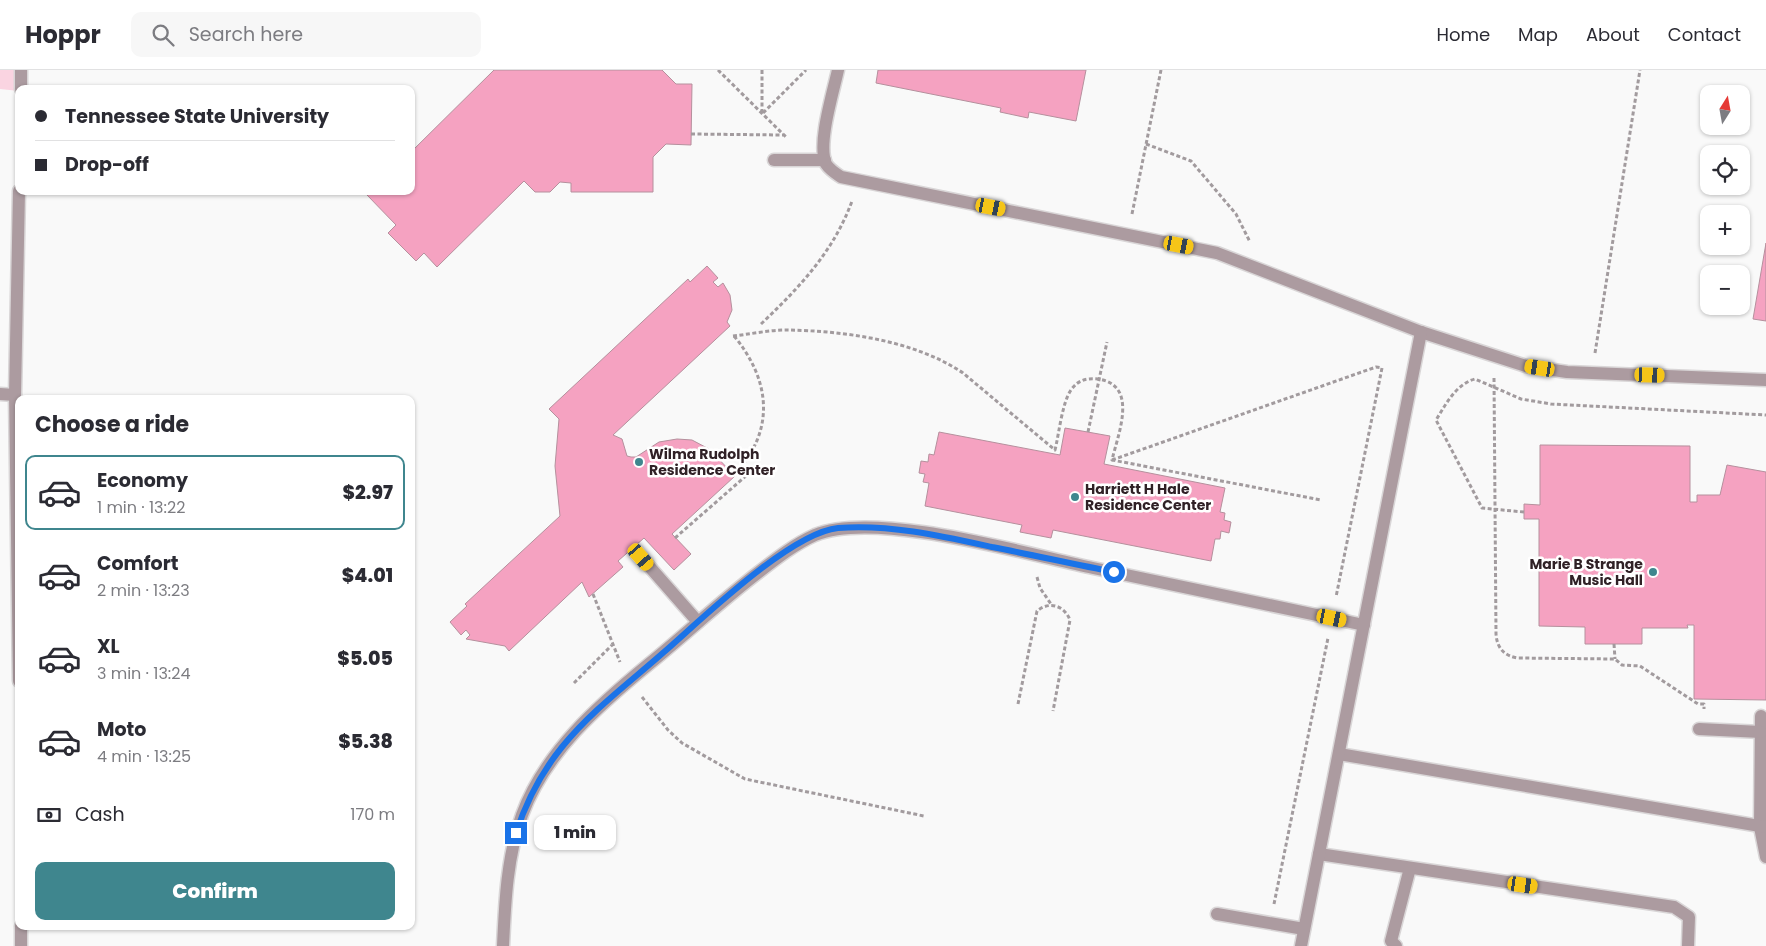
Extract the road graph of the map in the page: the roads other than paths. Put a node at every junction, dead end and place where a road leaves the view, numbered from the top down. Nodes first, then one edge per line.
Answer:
1 (21, 70) edge
2 (838, 70) edge
3 (21, 85) edge
4 (774, 160) dead end
5 (825, 160) junction
6 (19, 195) edge
7 (1421, 332) junction
8 (1766, 380) edge
9 (0, 394) edge
10 (15, 395) joint
11 (641, 557) dead end
12 (698, 622) junction
13 (1364, 625) junction
14 (1761, 716) dead end
15 (1702, 729) road end
16 (1761, 732) junction
17 (1339, 754) junction
18 (1763, 827) edge
19 (1319, 854) junction
20 (1766, 857) edge
21 (1410, 868) junction
22 (1217, 914) dead end
23 (1304, 929) junction
24 (21, 930) edge
25 (21, 946) edge
26 (503, 946) edge
27 (1300, 946) edge
28 (1396, 946) edge
29 (1688, 946) edge

1 - 3 street
2 - 5 street
4 - 5 street
5 - 7 street
6 - 10 street
7 - 8 street
7 - 13 street
9 - 10 street
11 - 12 street
12 - 13 street
12 - 26 street
13 - 17 street
14 - 16 street
15 - 16 street
16 - 18 street
17 - 18 street
17 - 19 street
18 - 20 street
19 - 21 street
19 - 23 street
21 - 28 street
21 - 29 street
22 - 23 street
23 - 27 street
24 - 25 street

